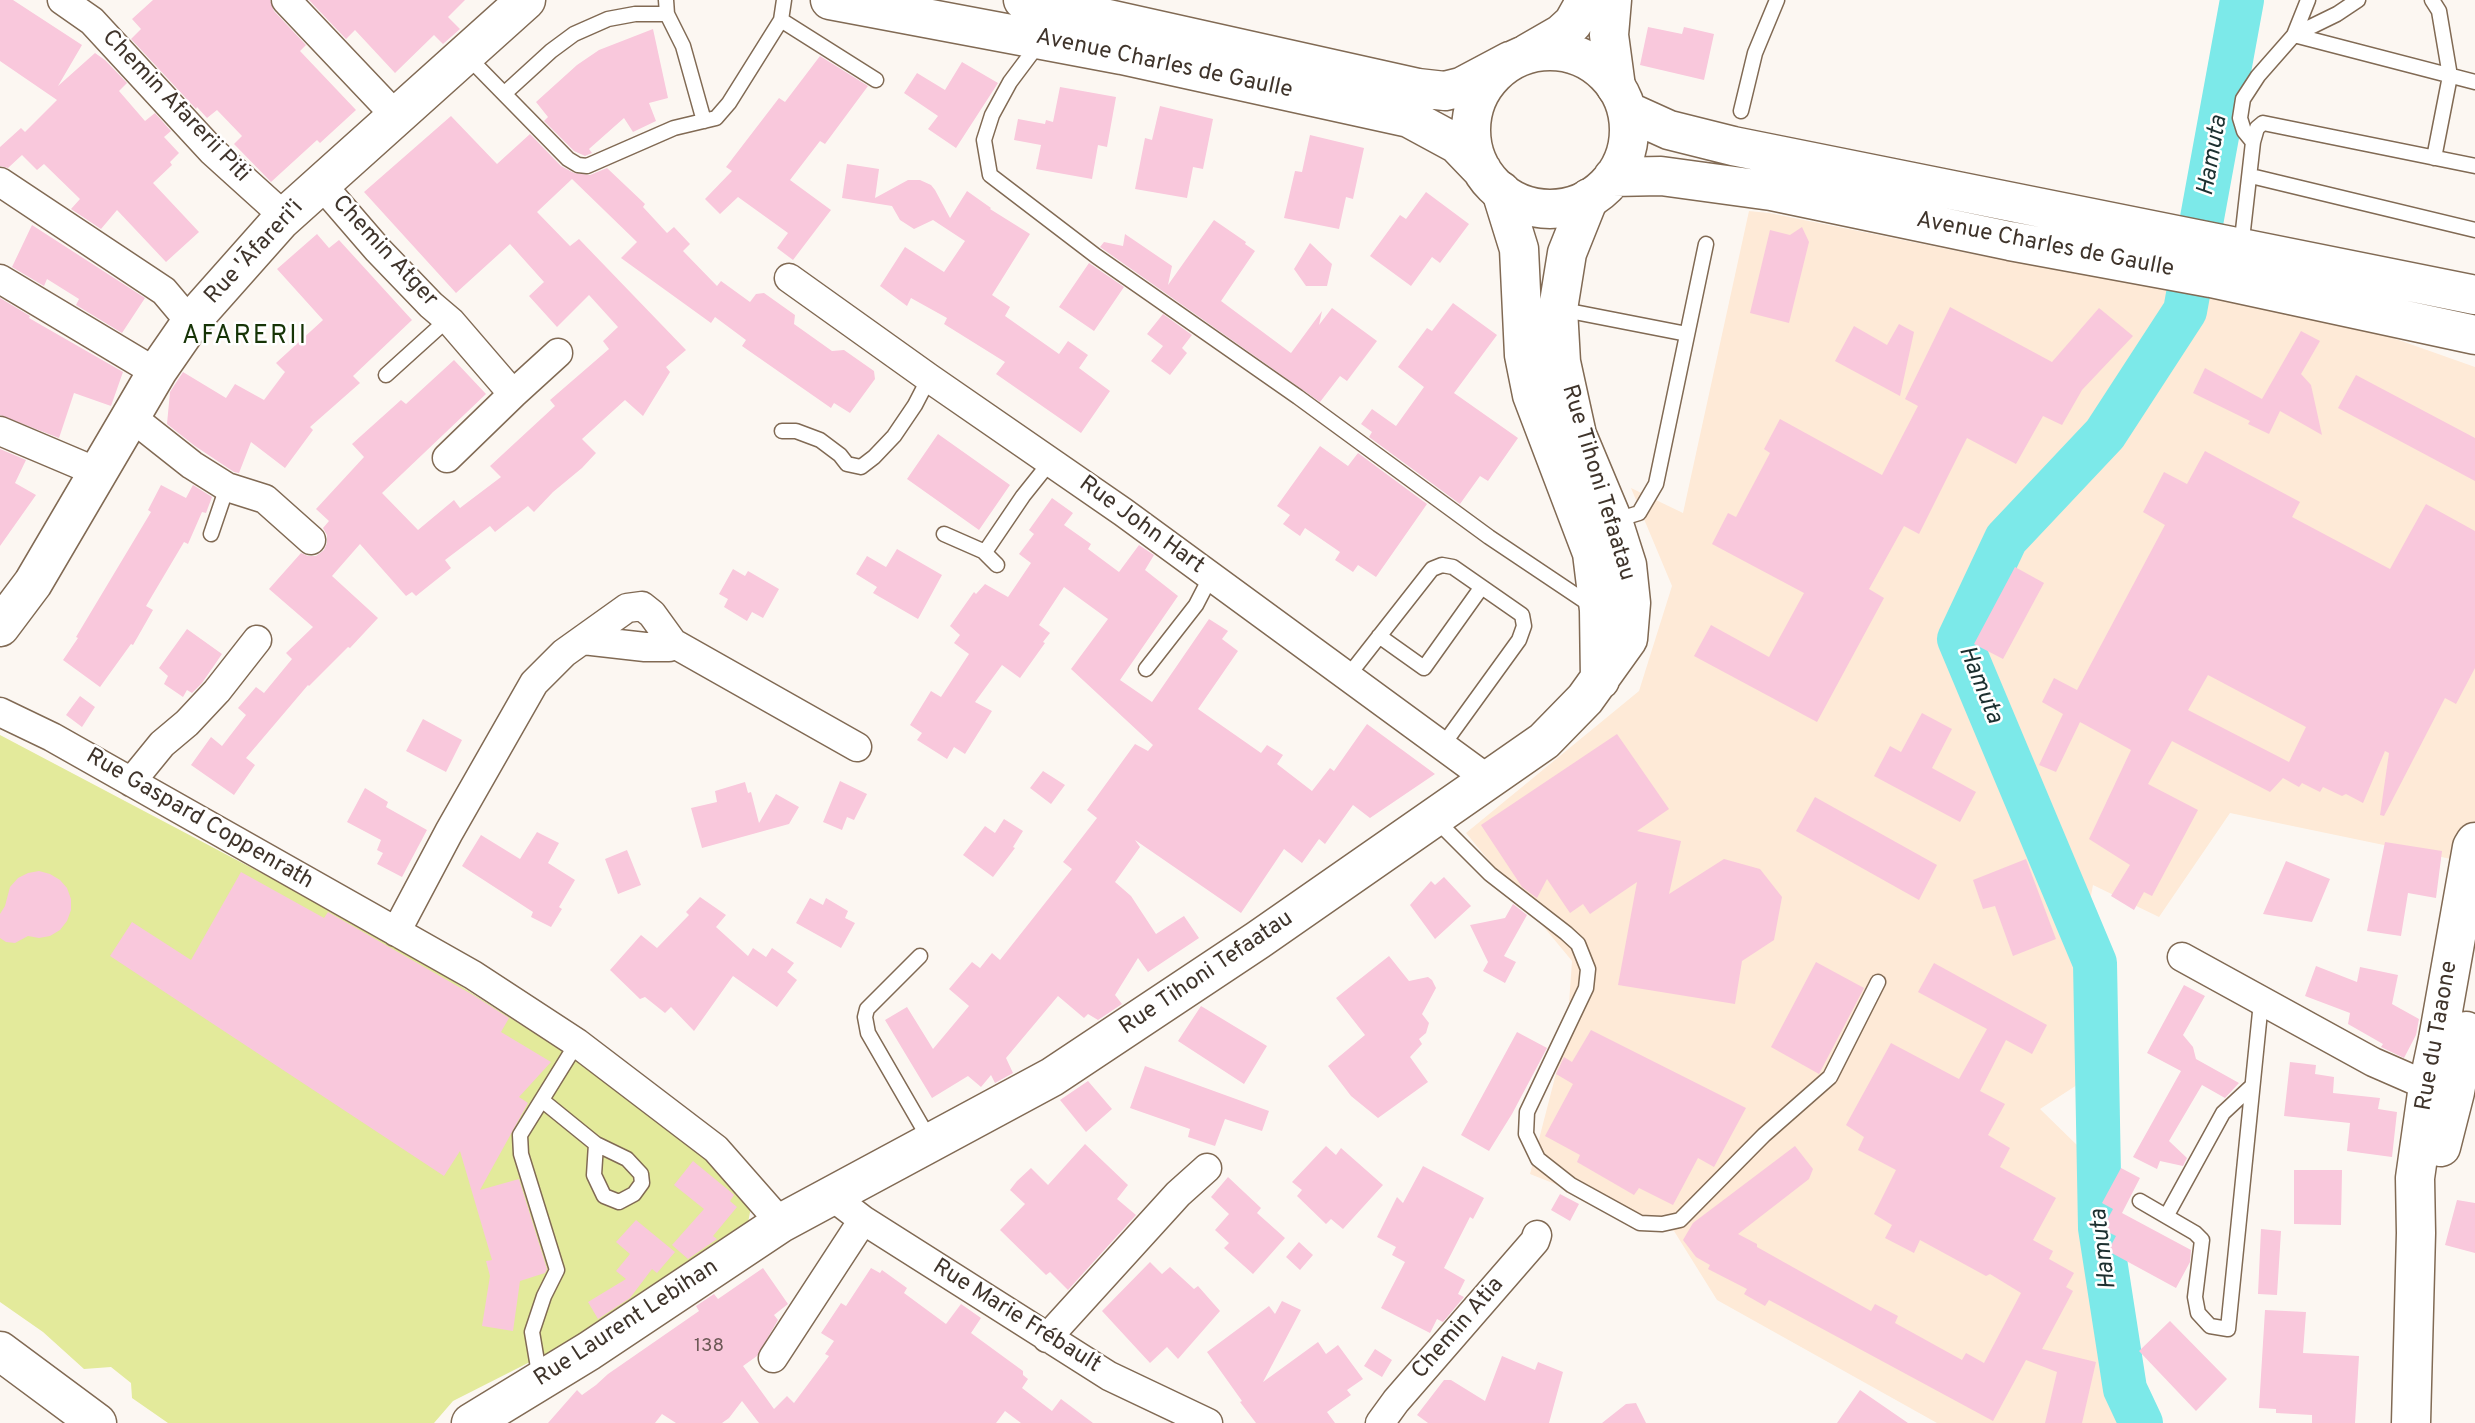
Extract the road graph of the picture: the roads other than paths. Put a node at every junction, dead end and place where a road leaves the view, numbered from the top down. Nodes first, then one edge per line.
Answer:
1 (62, 0) edge
2 (286, 0) edge
3 (526, 0) edge
4 (784, 0) edge
5 (830, 0) edge
6 (1023, 0) edge
7 (1586, 0) edge
8 (1612, 0) edge
9 (1776, 0) edge
10 (2308, 0) edge
11 (2358, 0) edge
12 (2432, 0) edge
13 (666, 7) edge
14 (781, 20) junction
15 (2294, 35) junction
16 (1042, 40) junction
17 (465, 54) junction
18 (1519, 57) junction
19 (2450, 76) junction
20 (876, 80) dead end
21 (2475, 82) edge
22 (505, 93) junction
23 (1621, 99) junction
24 (1741, 110) dead end
25 (396, 116) junction
26 (704, 121) junction
27 (2253, 142) junction
28 (2434, 158) junction
29 (2475, 166) edge
30 (2251, 176) junction
31 (1492, 180) junction
32 (0, 182) edge
33 (321, 184) junction
34 (1601, 188) junction
35 (285, 217) junction
36 (2475, 230) edge
37 (1706, 244) dead end
38 (2156, 251) junction
39 (2222, 257) junction
40 (789, 278) dead end
41 (0, 279) edge
42 (2475, 295) edge
43 (1558, 309) junction
44 (448, 319) junction
45 (191, 323) junction
46 (1687, 334) junction
47 (2475, 335) edge
48 (558, 353) dead end
49 (157, 373) junction
50 (386, 375) dead end
51 (929, 378) junction
52 (513, 394) junction
53 (130, 416) junction
54 (0, 431) edge
55 (782, 431) dead end
56 (447, 458) dead end
57 (1051, 461) junction
58 (97, 472) junction
59 (227, 487) junction
60 (1572, 504) junction
61 (1613, 521) junction
62 (211, 534) dead end
63 (944, 534) dead end
64 (311, 540) dead end
65 (984, 552) junction
66 (997, 565) dead end
67 (1211, 576) junction
68 (1481, 588) junction
69 (1599, 610) junction
70 (0, 626) edge
71 (1380, 636) junction
72 (257, 640) dead end
73 (583, 640) junction
74 (673, 643) junction
75 (1146, 669) dead end
76 (1348, 676) junction
77 (1600, 680) junction
78 (0, 712) edge
79 (1443, 746) junction
80 (856, 747) dead end
81 (1489, 780) junction
82 (131, 782) junction
83 (1434, 818) junction
84 (2475, 842) edge
85 (396, 932) junction
86 (920, 956) dead end
87 (2182, 957) dead end
88 (2475, 981) edge
89 (1878, 982) dead end
90 (2261, 1002) junction
91 (577, 1043) junction
92 (2252, 1086) junction
93 (2449, 1091) junction
94 (543, 1101) junction
95 (931, 1143) junction
96 (596, 1144) dead end
97 (1207, 1168) dead end
98 (833, 1197) junction
99 (2140, 1201) dead end
100 (2168, 1215) junction
101 (863, 1220) junction
102 (781, 1223) junction
103 (1537, 1235) dead end
104 (1047, 1338) junction
105 (0, 1351) edge
106 (772, 1358) dead end
107 (540, 1380) junction
108 (73, 1416) edge
109 (471, 1423) edge
110 (1208, 1423) edge
111 (1380, 1423) edge
112 (2411, 1423) edge

1 - 35 street, Chemin Afarerii Piti
2 - 25 street
3 - 17 main road, Rue 'Āfareri'i
4 - 14 lane
5 - 16 main road, Avenue Charles de Gaulle
6 - 18 main road, Avenue Charles de Gaulle
7 - 18 main road
8 - 23 main road
9 - 24 lane
10 - 15 lane
11 - 15 lane
12 - 19 lane
13 - 22 lane
13 - 26 lane
14 - 20 lane
14 - 26 lane
15 - 19 lane
15 - 27 lane
16 - 31 main road, Avenue Charles de Gaulle
16 - 69 lane
17 - 22 lane
17 - 25 main road, Rue 'Āfareri'i
18 - 23 main road
18 - 31 main road
19 - 21 lane
19 - 28 lane
22 - 26 lane
23 - 34 main road
23 - 38 main road, Avenue Charles de Gaulle
25 - 33 main road, Rue 'Āfareri'i
27 - 28 lane
27 - 30 lane
28 - 29 lane
30 - 36 lane
30 - 39 lane
31 - 34 main road
31 - 60 main road, Rue Tihoni Tefaatau
32 - 45 street
33 - 35 main road, Rue 'Āfareri'i
33 - 44 street, Chemin Atger
34 - 38 main road, Avenue Charles de Gaulle
34 - 43 main road, Rue Tihoni Tefaatau
35 - 45 main road, Rue 'Āfareri'i
37 - 46 lane
38 - 39 main road, Avenue Charles de Gaulle
39 - 42 main road, Avenue Charles de Gaulle
39 - 47 main road, Avenue Charles de Gaulle
40 - 51 street, Rue John Hart
41 - 49 street
43 - 46 lane
43 - 61 main road, Rue Tihoni Tefaatau
44 - 50 lane, Chemin Atger
44 - 52 street, Chemin Atger
45 - 49 main road, Rue 'Āfareri'i
46 - 61 lane
48 - 52 street
49 - 53 main road, Rue 'Āfareri'i
51 - 55 lane
51 - 57 street, Rue John Hart
52 - 56 street
53 - 58 main road, Rue 'Āfareri'i
53 - 59 street
54 - 58 street
57 - 65 lane
57 - 67 street, Rue John Hart
58 - 70 main road, Rue 'Āfareri'i
59 - 62 lane
59 - 64 street
60 - 61 lane
60 - 69 main road, Rue Tihoni Tefaatau
61 - 77 main road, Rue Tihoni Tefaatau
63 - 65 lane
65 - 66 lane
67 - 75 lane
67 - 76 street, Rue John Hart
68 - 71 lane
68 - 71 lane
68 - 79 lane
69 - 77 main road, Rue Tihoni Tefaatau
71 - 76 lane
72 - 82 street
73 - 74 street
73 - 74 street
73 - 85 street
74 - 80 street
76 - 79 street, Rue John Hart
77 - 81 main road, Rue Tihoni Tefaatau
78 - 82 street, Rue Gaspard Coppenrath
79 - 81 street, Rue John Hart
81 - 83 main road, Rue Tihoni Tefaatau
82 - 85 street, Rue Gaspard Coppenrath
83 - 89 lane
83 - 95 main road, Rue Tihoni Tefaatau
84 - 93 main road, Rue du Taaone
85 - 91 street, Rue Gaspard Coppenrath
86 - 95 lane
87 - 90 street
88 - 93 main road, Rue du Taaone
90 - 92 lane
90 - 93 street
91 - 94 lane
91 - 102 street, Rue Gaspard Coppenrath
92 - 100 lane
92 - 100 lane
93 - 112 main road, Rue du Taaone
94 - 96 lane
94 - 107 lane
95 - 98 main road, Rue Tihoni Tefaatau
97 - 104 street
98 - 101 street, Rue Marie Frébault
98 - 102 main road, Rue Tihoni Tefaatau
99 - 100 lane
101 - 104 street, Rue Marie Frébault
101 - 106 street
102 - 107 main road, Rue Laurent Lebihan
103 - 111 street, Chemin Atia
104 - 110 street, Rue Marie Frébault
105 - 108 main road
107 - 109 main road, Rue Laurent Lebihan

